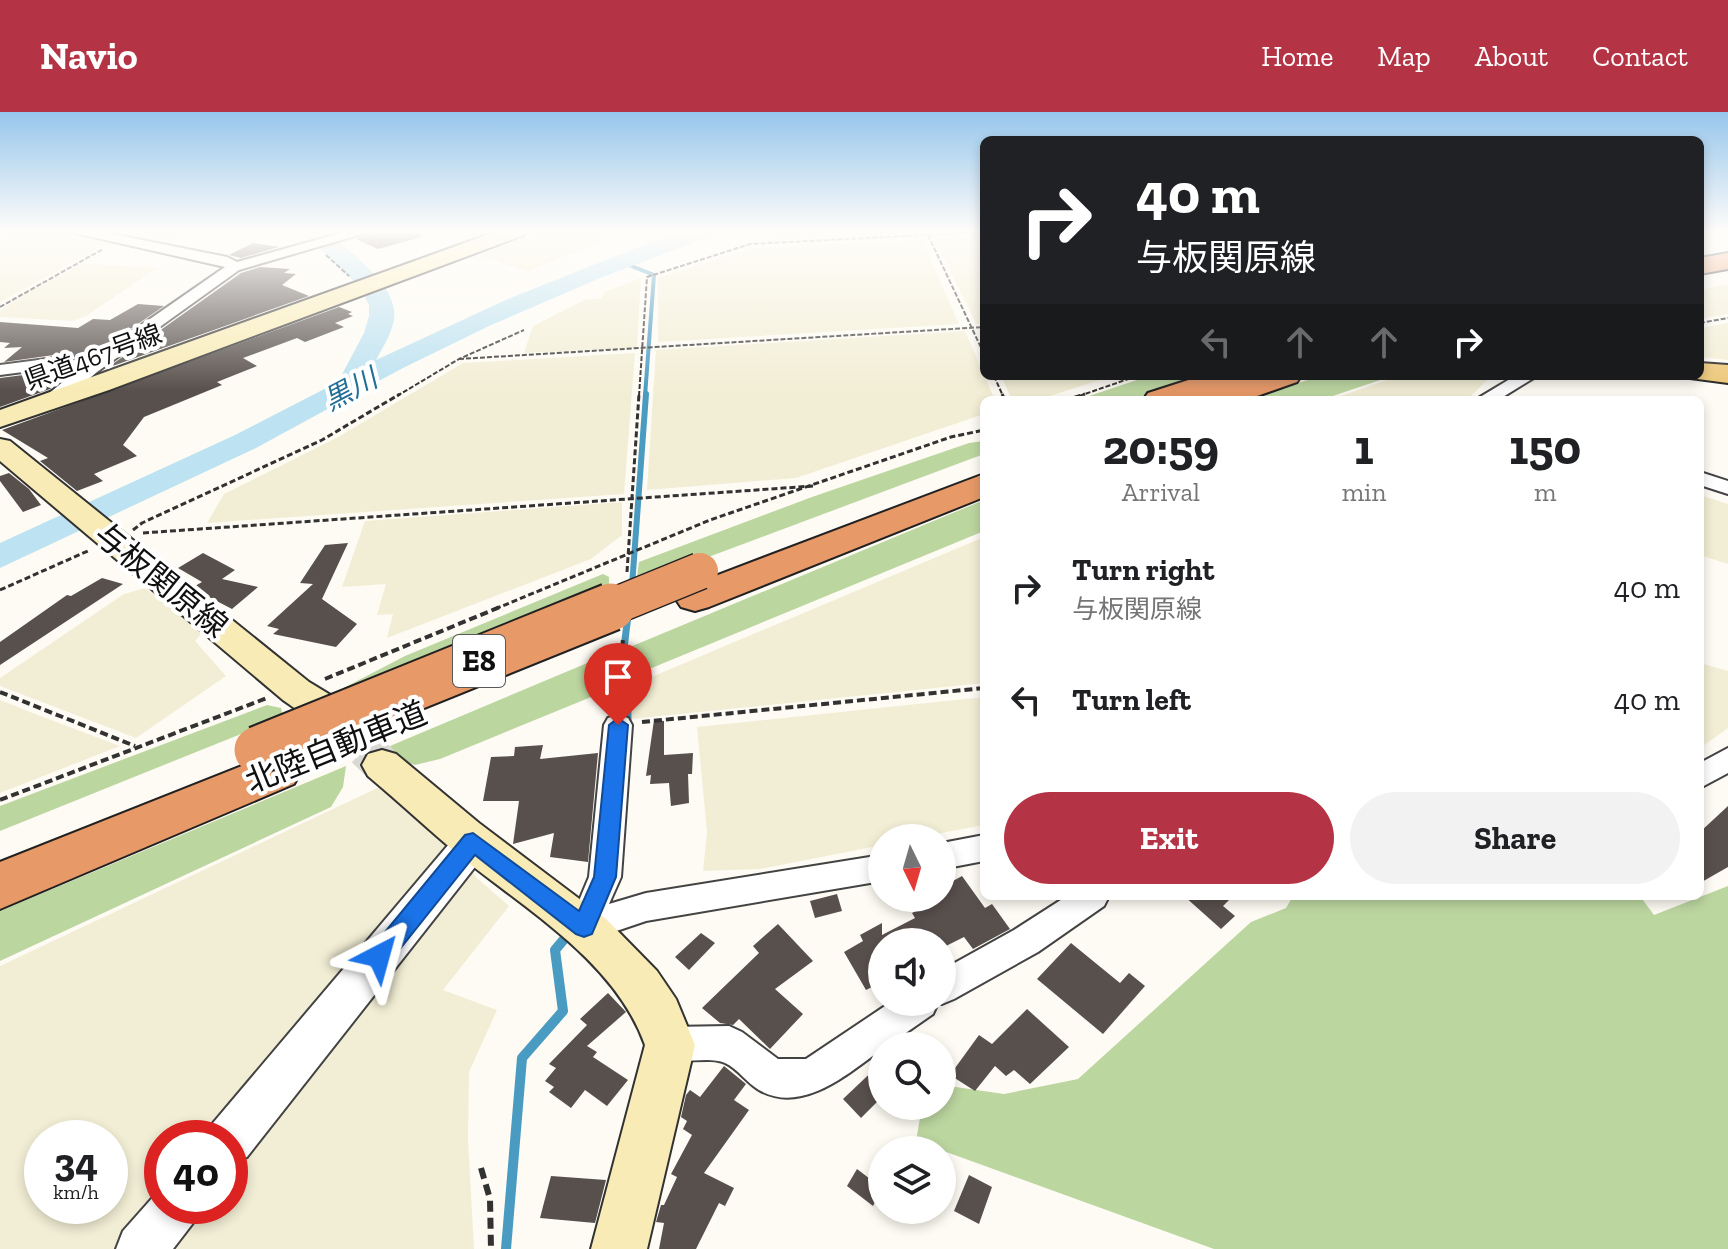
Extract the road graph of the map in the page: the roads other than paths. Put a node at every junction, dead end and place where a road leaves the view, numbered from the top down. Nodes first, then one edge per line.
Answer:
1 (210, 284) edge
2 (375, 284) edge
3 (91, 368) junction
4 (0, 370) edge
5 (1704, 372) edge
6 (1728, 374) edge
7 (1219, 380) edge
8 (1274, 380) edge
9 (1521, 380) edge
10 (1171, 396) edge
11 (1227, 396) edge
12 (1491, 396) edge
13 (48, 404) junction
14 (0, 419) edge
15 (0, 447) edge
16 (980, 465) edge
17 (1704, 479) edge
18 (980, 486) edge
19 (1728, 488) edge
20 (697, 585) junction
21 (310, 700) tunnel mouth
22 (618, 725) road end
23 (1728, 759) edge
24 (268, 761) junction
25 (382, 765) tunnel mouth
26 (1704, 774) edge
27 (473, 842) junction
28 (980, 849) edge
29 (956, 853) edge
30 (0, 854) edge
31 (868, 870) edge
32 (0, 886) edge
33 (1087, 900) edge
34 (584, 927) junction
35 (956, 980) edge
36 (900, 1016) edge
37 (670, 1045) junction
38 (246, 1120) edge
39 (161, 1224) edge
40 (141, 1249) edge
41 (619, 1249) edge

1 - 3 street
2 - 13 main road, 県道467号線
3 - 4 street
3 - 13 street
5 - 6 main road
7 - 10 highway
8 - 11 highway
9 - 12 street
13 - 14 main road, 県道467号線
15 - 21 main road, 与板関原線
16 - 20 highway, 北陸自動車道 / E8
17 - 19 street
18 - 20 highway, 北陸自動車道 / E8
20 - 24 highway, 北陸自動車道 / E8
22 - 34 street
23 - 26 street
24 - 30 highway, 北陸自動車道 / E8
24 - 32 highway, 北陸自動車道 / E8
25 - 27 main road
27 - 34 main road
27 - 38 street
28 - 29 street
31 - 34 street
33 - 35 street
34 - 37 main road
36 - 37 street
37 - 41 main road
39 - 40 street

